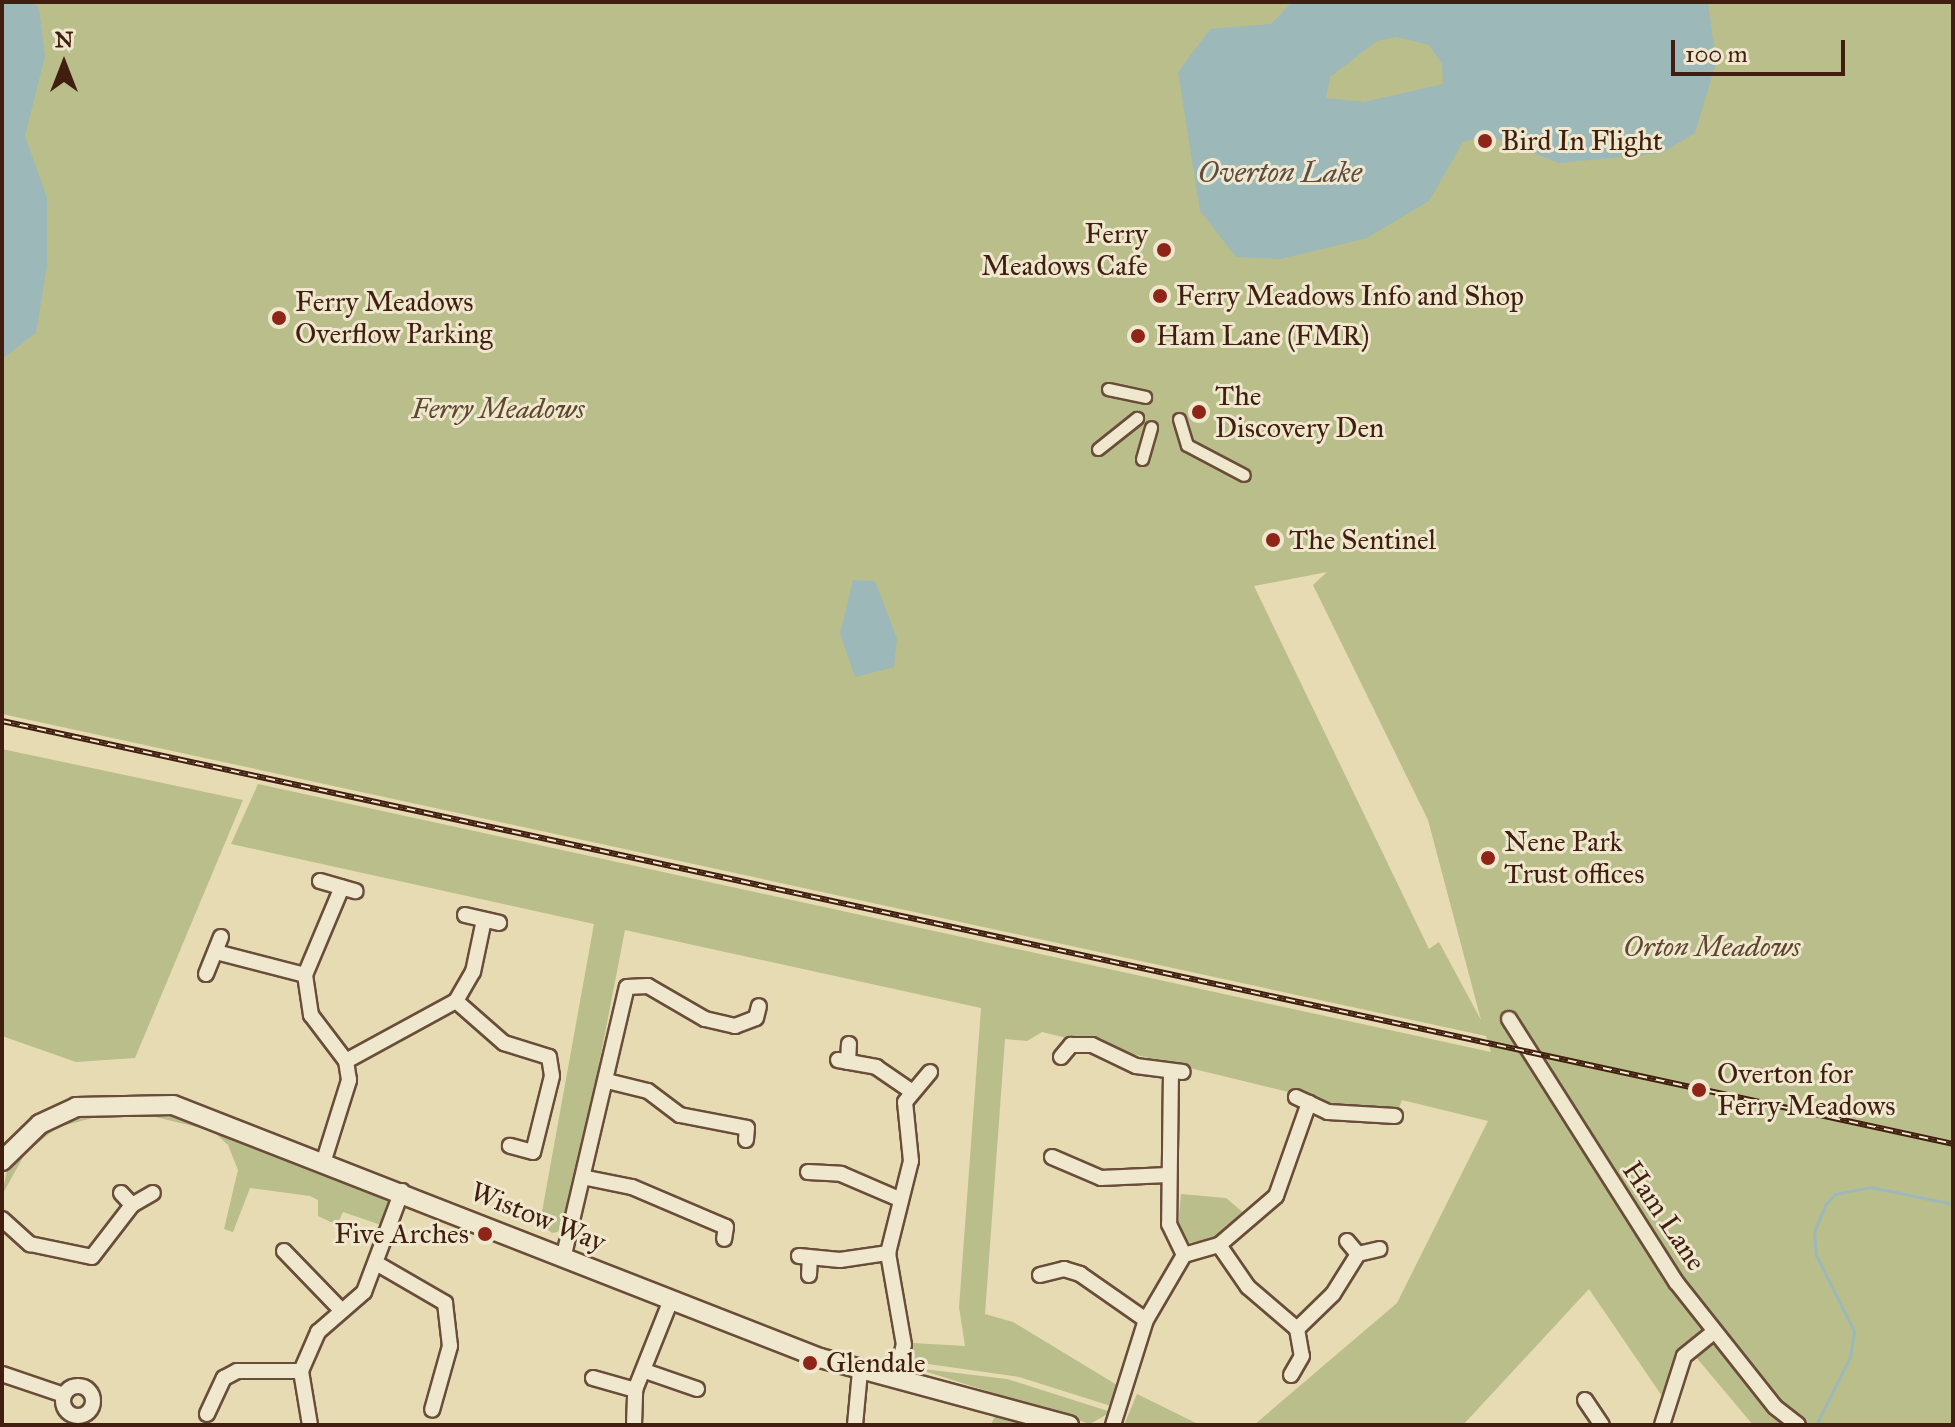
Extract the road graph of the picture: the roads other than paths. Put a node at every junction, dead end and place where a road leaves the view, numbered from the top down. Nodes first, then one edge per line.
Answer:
1 (1108, 389) dead end
2 (1145, 397) dead end
3 (1137, 418) dead end
4 (1179, 419) dead end
5 (1151, 427) dead end
6 (1098, 449) dead end
7 (1142, 459) dead end
8 (1244, 475) dead end
9 (320, 881) dead end
10 (465, 915) dead end
11 (206, 974) dead end
12 (305, 975) junction
13 (456, 1001) junction
14 (759, 1016) dead end
15 (1509, 1019) dead end
16 (849, 1044) dead end
17 (1061, 1057) dead end
18 (346, 1061) junction
19 (930, 1072) dead end
20 (607, 1081) junction
21 (911, 1091) junction
22 (1395, 1116) dead end
23 (747, 1128) dead end
24 (510, 1146) dead end
25 (1052, 1157) dead end
26 (324, 1160) junction
27 (2, 1161) edge
28 (818, 1166) dead end
29 (1168, 1175) junction
30 (587, 1178) junction
31 (402, 1191) junction
32 (121, 1193) dead end
33 (153, 1193) dead end
34 (899, 1199) junction
35 (132, 1205) junction
36 (2, 1219) edge
37 (726, 1227) dead end
38 (1347, 1241) dead end
39 (1219, 1245) junction
40 (1379, 1249) dead end
41 (284, 1251) dead end
42 (888, 1253) junction
43 (1358, 1254) junction
44 (1184, 1255) junction
45 (563, 1259) junction
46 (376, 1263) junction
47 (809, 1275) dead end
48 (1040, 1275) dead end
49 (671, 1300) junction
50 (342, 1311) junction
51 (1146, 1320) junction
52 (1297, 1329) junction
53 (1714, 1332) junction
54 (301, 1371) junction
55 (645, 1371) junction
56 (860, 1371) junction
57 (2, 1374) edge
58 (1291, 1375) dead end
59 (593, 1378) dead end
60 (895, 1378) junction
61 (697, 1389) dead end
62 (635, 1390) junction
63 (64, 1395) dead end
64 (1585, 1400) dead end
65 (432, 1410) dead end
66 (207, 1414) dead end
67 (1592, 1421) edge
68 (310, 1425) edge
69 (634, 1425) edge
70 (855, 1425) edge
71 (1069, 1425) edge
72 (1113, 1425) edge
73 (1662, 1425) edge
74 (1798, 1425) edge

1 - 2 street
3 - 6 street
4 - 8 street
5 - 7 street
9 - 12 street
10 - 13 street
11 - 12 street
12 - 18 street
13 - 18 street
13 - 24 street
14 - 20 street
15 - 53 street, Ham Lane
16 - 21 street
17 - 29 street
18 - 26 street
19 - 21 street
20 - 23 street
20 - 30 street
21 - 34 street
22 - 39 street
25 - 29 street
26 - 27 street, Wistow Way
26 - 31 street, Wistow Way
28 - 34 street
29 - 44 street
30 - 37 street
30 - 45 street
31 - 45 street, Wistow Way
31 - 46 street
32 - 35 street
33 - 35 street
34 - 42 street
35 - 36 street
38 - 43 street
39 - 44 street
39 - 52 street
40 - 43 street
41 - 50 street
42 - 47 street
42 - 60 street
43 - 52 street
44 - 51 street
45 - 49 street, Wistow Way
46 - 50 street
46 - 65 street
48 - 51 street
49 - 55 street
49 - 56 street, Wistow Way
50 - 54 street
51 - 72 street
52 - 58 street
53 - 73 street
53 - 74 street, Ham Lane
54 - 66 street
54 - 68 street
55 - 61 street
55 - 62 street
56 - 60 street, Wistow Way
56 - 70 street
57 - 63 street
59 - 62 street
60 - 71 street, Wistow Way
62 - 69 street
64 - 67 street

